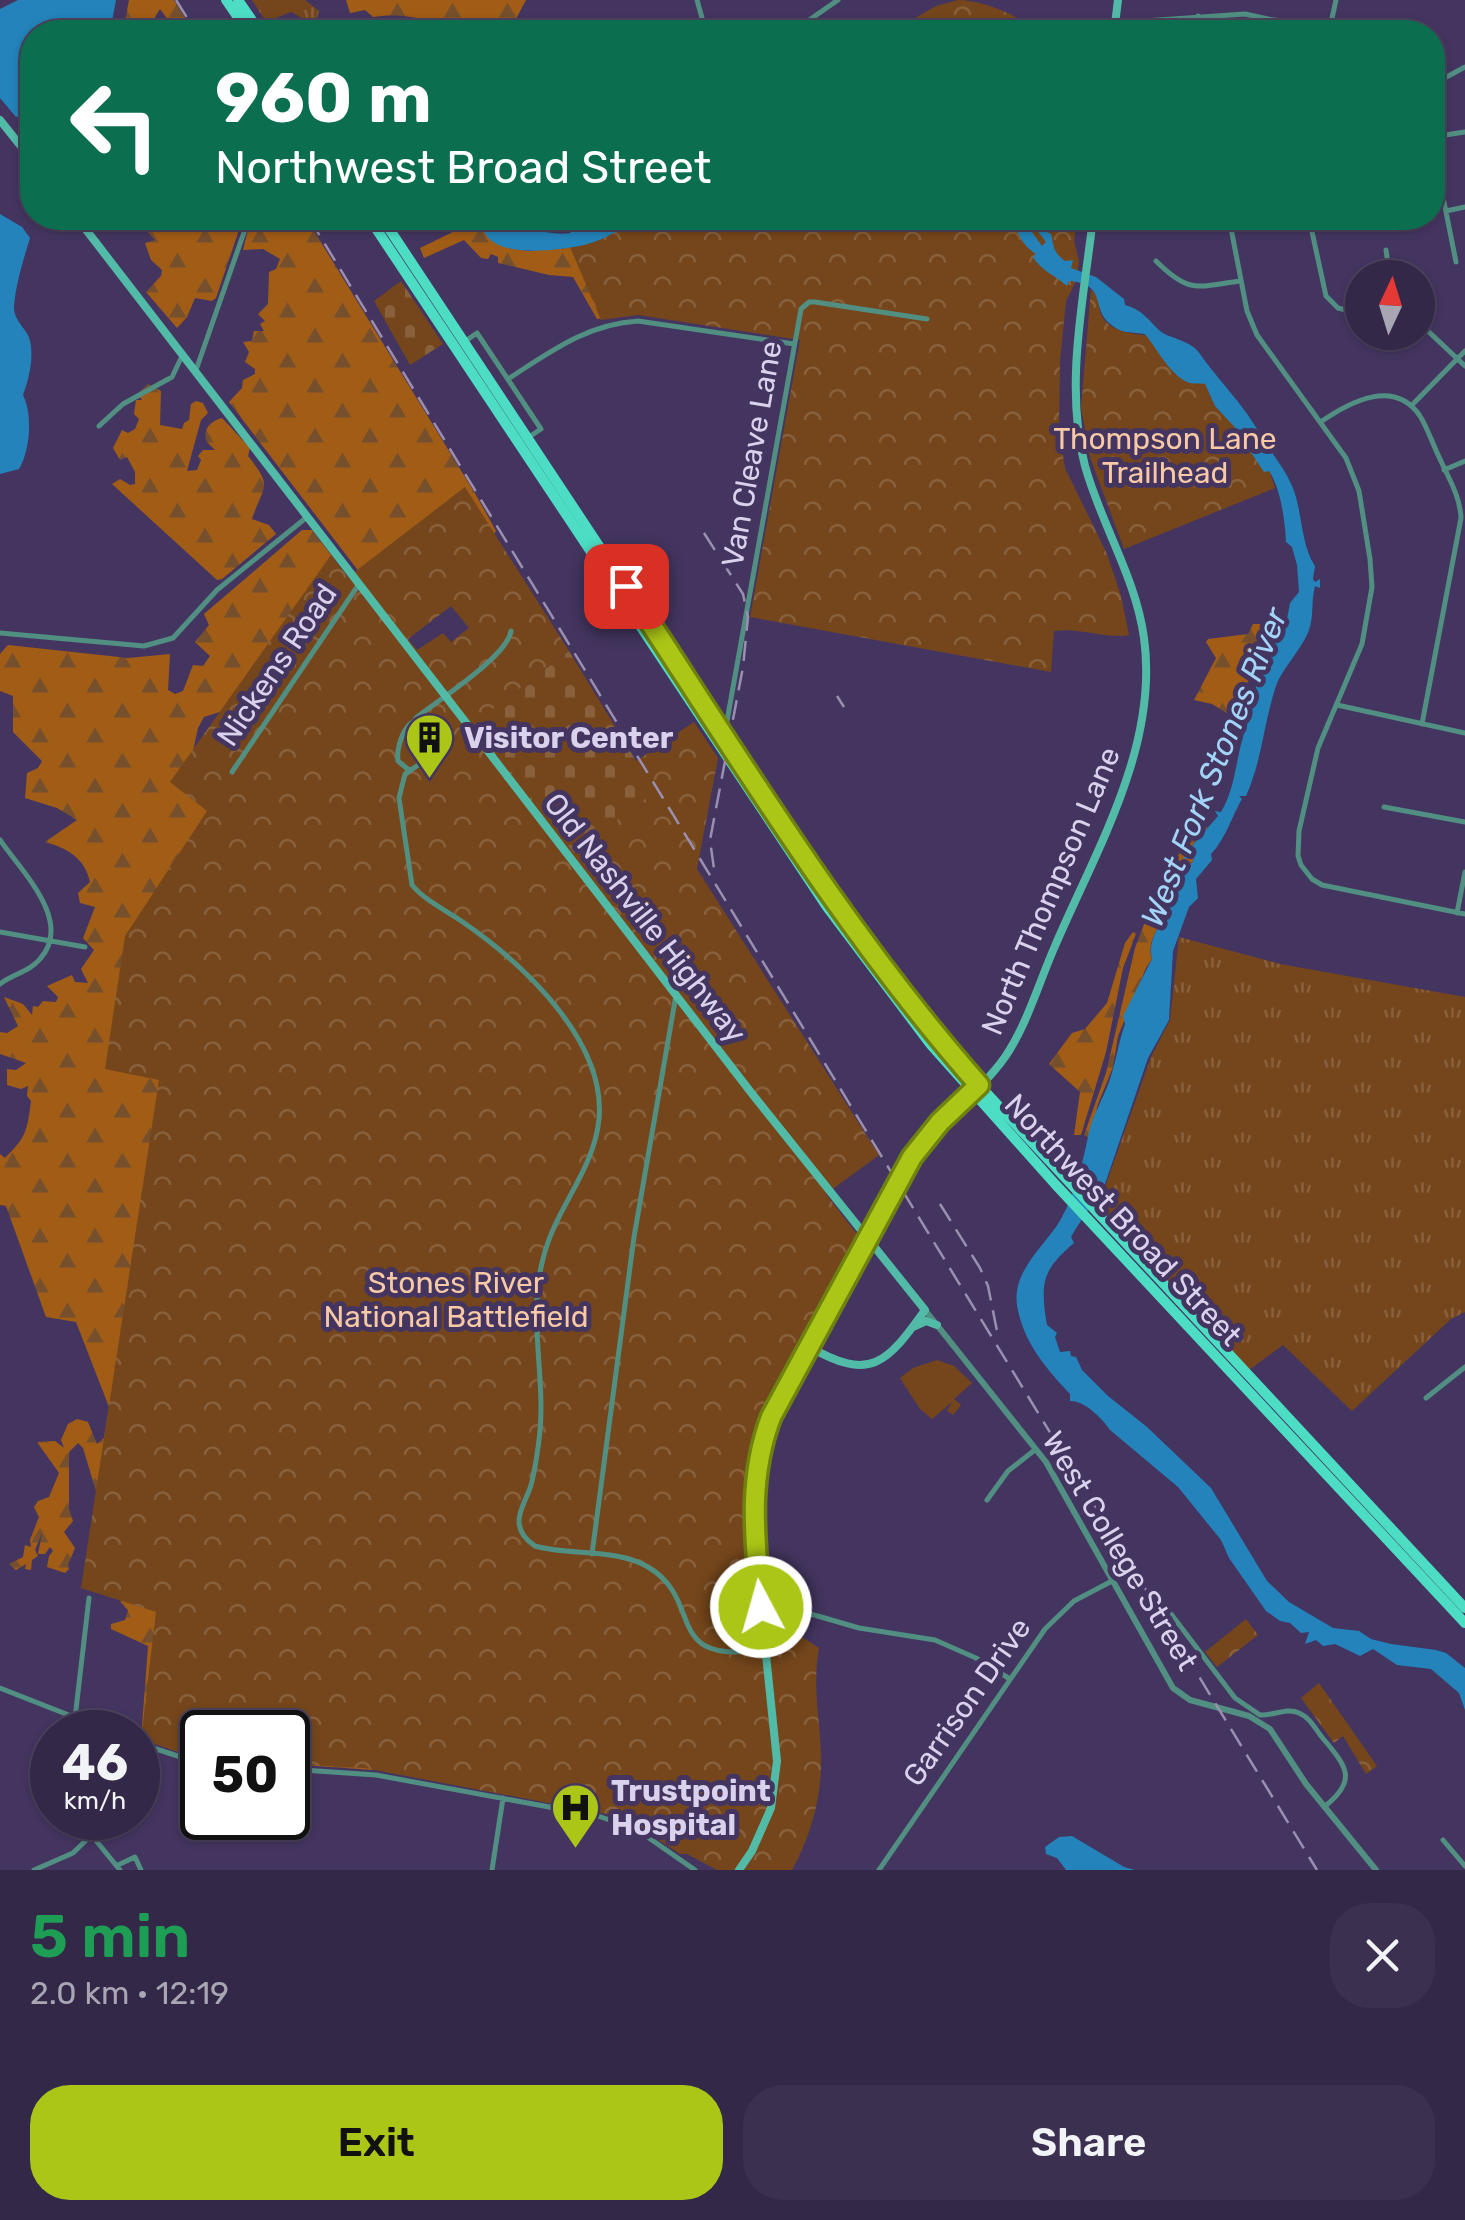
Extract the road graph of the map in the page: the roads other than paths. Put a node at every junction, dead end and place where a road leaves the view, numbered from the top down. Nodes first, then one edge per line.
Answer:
1 (838, 0) edge
2 (1198, 16) junction
3 (809, 20) edge
4 (1170, 20) edge
5 (1198, 20) edge
6 (1276, 20) edge
7 (0, 120) edge
8 (20, 145) edge
9 (1445, 206) edge
10 (1465, 207) edge
11 (1446, 211) junction
12 (86, 230) edge
13 (245, 230) edge
14 (384, 230) edge
15 (1092, 230) edge
16 (1231, 230) edge
17 (1312, 230) edge
18 (1386, 250) dead end
19 (1387, 260) edge
20 (1156, 261) dead end
21 (1456, 262) dead end
22 (1240, 281) junction
23 (1345, 310) edge
24 (927, 320) dead end
25 (1435, 338) edge
26 (794, 344) junction
27 (460, 345) junction
28 (1465, 350) edge
29 (183, 354) junction
30 (1457, 359) junction
31 (1465, 366) edge
32 (196, 370) junction
33 (508, 379) junction
34 (1412, 406) junction
35 (1321, 421) junction
36 (99, 426) dead end
37 (524, 440) junction
38 (1465, 461) edge
39 (1444, 470) junction
40 (307, 516) junction
41 (359, 584) junction
42 (511, 631) dead end
43 (0, 632) edge
44 (444, 694) junction
45 (1337, 705) junction
46 (427, 710) junction
47 (413, 721) junction
48 (430, 724) junction
49 (1422, 724) junction
50 (1465, 733) edge
51 (721, 738) junction
52 (409, 770) junction
53 (232, 772) dead end
54 (1384, 806) dead end
55 (1465, 822) edge
56 (0, 840) edge
57 (1465, 872) edge
58 (1461, 913) edge
59 (0, 932) edge
60 (50, 940) junction
61 (85, 947) dead end
62 (0, 984) edge
63 (676, 995) junction
64 (976, 1089) junction
65 (925, 1310) junction
66 (936, 1324) junction
67 (911, 1329) junction
68 (808, 1346) junction
69 (1465, 1367) edge
70 (1426, 1398) dead end
71 (1036, 1449) junction
72 (986, 1500) dead end
73 (1402, 1548) junction
74 (592, 1554) junction
75 (1112, 1581) junction
76 (89, 1598) dead end
77 (761, 1607) junction
78 (1465, 1608) edge
79 (1171, 1614) dead end
80 (1465, 1623) edge
81 (766, 1650) junction
82 (1010, 1679) junction
83 (0, 1688) edge
84 (55, 1710) edge
85 (76, 1710) edge
86 (310, 1770) edge
87 (502, 1798) junction
88 (1324, 1807) junction
89 (89, 1840) edge
90 (96, 1840) edge
91 (1443, 1840) dead end
92 (1465, 1866) edge
93 (119, 1867) edge
94 (40, 1869) edge
95 (140, 1870) edge
96 (492, 1870) edge
97 (695, 1870) edge
98 (739, 1870) edge
99 (879, 1870) edge
100 (1376, 1870) edge

1 - 3 street
2 - 4 street
2 - 5 street
2 - 6 street
7 - 8 main road
9 - 11 street
10 - 11 street
11 - 21 street
12 - 29 main road, Old Nashville Highway
13 - 32 street
14 - 27 main road, Northwest Broad Street
15 - 64 main road, North Thompson Lane
16 - 22 street
17 - 23 street
18 - 19 street
20 - 22 street
22 - 35 street
24 - 26 street, Van Cleave Lane
25 - 30 street
26 - 33 street
26 - 51 street, Van Cleave Lane
27 - 33 street
27 - 37 main road, Northwest Broad Street
28 - 30 street
29 - 32 main road, Old Nashville Highway
29 - 36 street
30 - 31 street
30 - 34 street
32 - 40 main road, Old Nashville Highway
33 - 37 street
34 - 35 street
34 - 39 street
35 - 45 street
37 - 51 main road, Northwest Broad Street
38 - 39 street
39 - 49 street
40 - 41 main road, Old Nashville Highway
40 - 43 street
41 - 44 main road, Old Nashville Highway
41 - 53 street, Nickens Road
42 - 44 street
44 - 46 street
44 - 63 main road, Old Nashville Highway
45 - 49 street
45 - 58 street
46 - 47 street
46 - 48 street
47 - 48 street
47 - 52 street
48 - 52 street
49 - 50 street
51 - 64 main road, Northwest Broad Street
52 - 74 street
54 - 55 street
56 - 60 street
57 - 58 street
59 - 60 street
60 - 61 street
60 - 62 street
63 - 65 main road, Old Nashville Highway
63 - 74 street
64 - 68 main road, North Thompson Lane, bridge
64 - 73 main road, Northwest Broad Street
65 - 66 street, West College Street
65 - 67 main road
66 - 67 main road
66 - 71 street, West College Street
67 - 68 main road
68 - 77 main road, North Thompson Lane
69 - 70 street
71 - 72 street
71 - 75 street, West College Street
73 - 78 main road, Northwest Broad Street
73 - 80 main road, Northwest Broad Street
74 - 81 street
75 - 82 street, Garrison Drive
75 - 88 street, West College Street
76 - 85 street
77 - 81 main road, North Thompson Lane
77 - 82 street
79 - 88 street
81 - 98 main road, North Thompson Lane
82 - 99 street, Garrison Drive
83 - 84 street
86 - 87 street
87 - 96 street
87 - 97 street
88 - 100 street, West College Street
89 - 94 street
90 - 93 street
91 - 92 street
93 - 95 street

